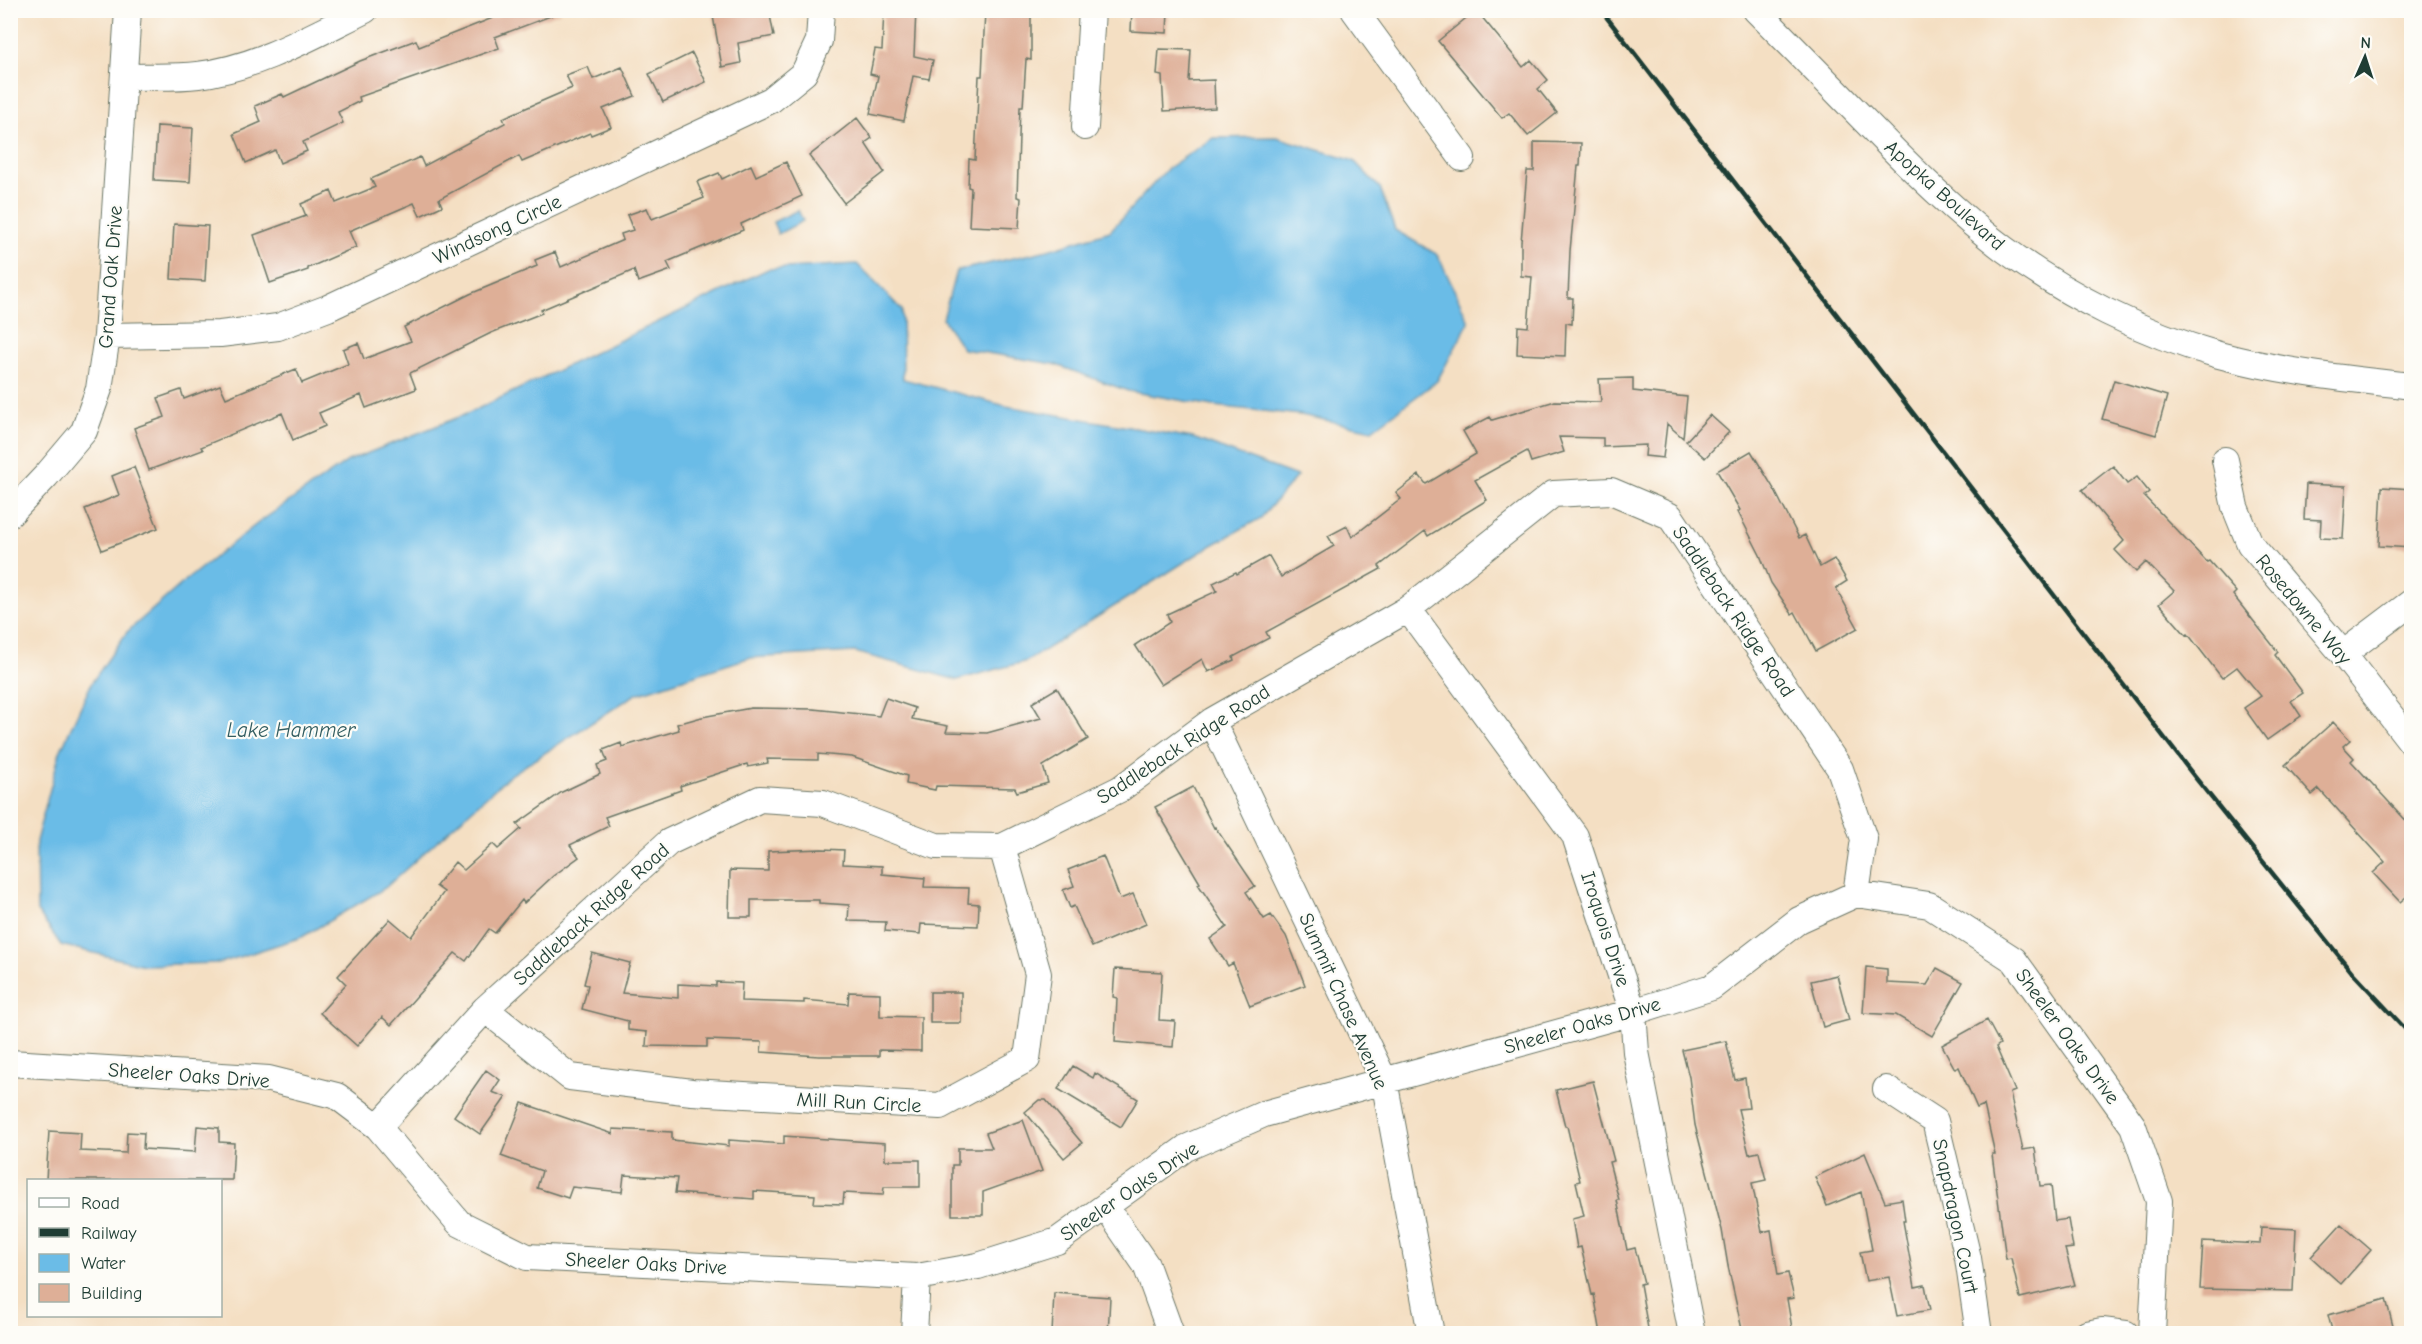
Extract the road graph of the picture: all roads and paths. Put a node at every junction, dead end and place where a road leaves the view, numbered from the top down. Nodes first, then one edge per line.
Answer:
1 (128, 10) edge
2 (365, 10) edge
3 (821, 10) edge
4 (1092, 10) edge
5 (1354, 10) edge
6 (1756, 10) edge
7 (124, 76) junction
8 (1085, 127) dead end
9 (1462, 158) dead end
10 (107, 336) junction
11 (2412, 386) edge
12 (2225, 460) dead end
13 (10, 514) edge
14 (2412, 602) edge
15 (1408, 609) junction
16 (2343, 654) junction
17 (1212, 721) junction
18 (2412, 743) edge
19 (1002, 847) junction
20 (1856, 894) junction
21 (485, 1009) junction
22 (1633, 1012) junction
23 (10, 1063) edge
24 (1384, 1080) junction
25 (1886, 1089) dead end
26 (378, 1127) junction
27 (1106, 1206) junction
28 (917, 1277) junction
29 (914, 1334) edge
30 (1171, 1334) edge
31 (1431, 1334) edge
32 (1692, 1334) edge
33 (1979, 1334) edge
34 (2087, 1334) edge
35 (2126, 1334) edge
36 (2152, 1334) edge

1 - 7 street, Grand Oak Drive
2 - 7 street
3 - 10 street, Windsong Circle
4 - 8 street
5 - 9 street
6 - 11 street, Apopka Boulevard
7 - 10 street, Grand Oak Drive
10 - 13 street, Grand Oak Drive
12 - 16 street, Rosedowne Way
14 - 16 street
15 - 17 street, Saddleback Ridge Road
15 - 20 street, Saddleback Ridge Road
15 - 22 street, Iroquois Drive
16 - 18 street, Rosedowne Way
17 - 19 street, Saddleback Ridge Road
17 - 24 street, Summit Chase Avenue
19 - 21 street, Saddleback Ridge Road
19 - 21 street, Mill Run Circle
20 - 22 street, Sheeler Oaks Drive
20 - 36 street, Sheeler Oaks Drive
21 - 26 street, Saddleback Ridge Road
22 - 24 street, Sheeler Oaks Drive
22 - 32 street, Iroquois Drive
23 - 26 street, Sheeler Oaks Drive
24 - 27 street, Sheeler Oaks Drive
24 - 31 street, Summit Chase Avenue
25 - 33 street, Snapdragon Court
26 - 28 street, Sheeler Oaks Drive
27 - 28 street, Sheeler Oaks Drive
27 - 30 street
28 - 29 street
34 - 35 street

